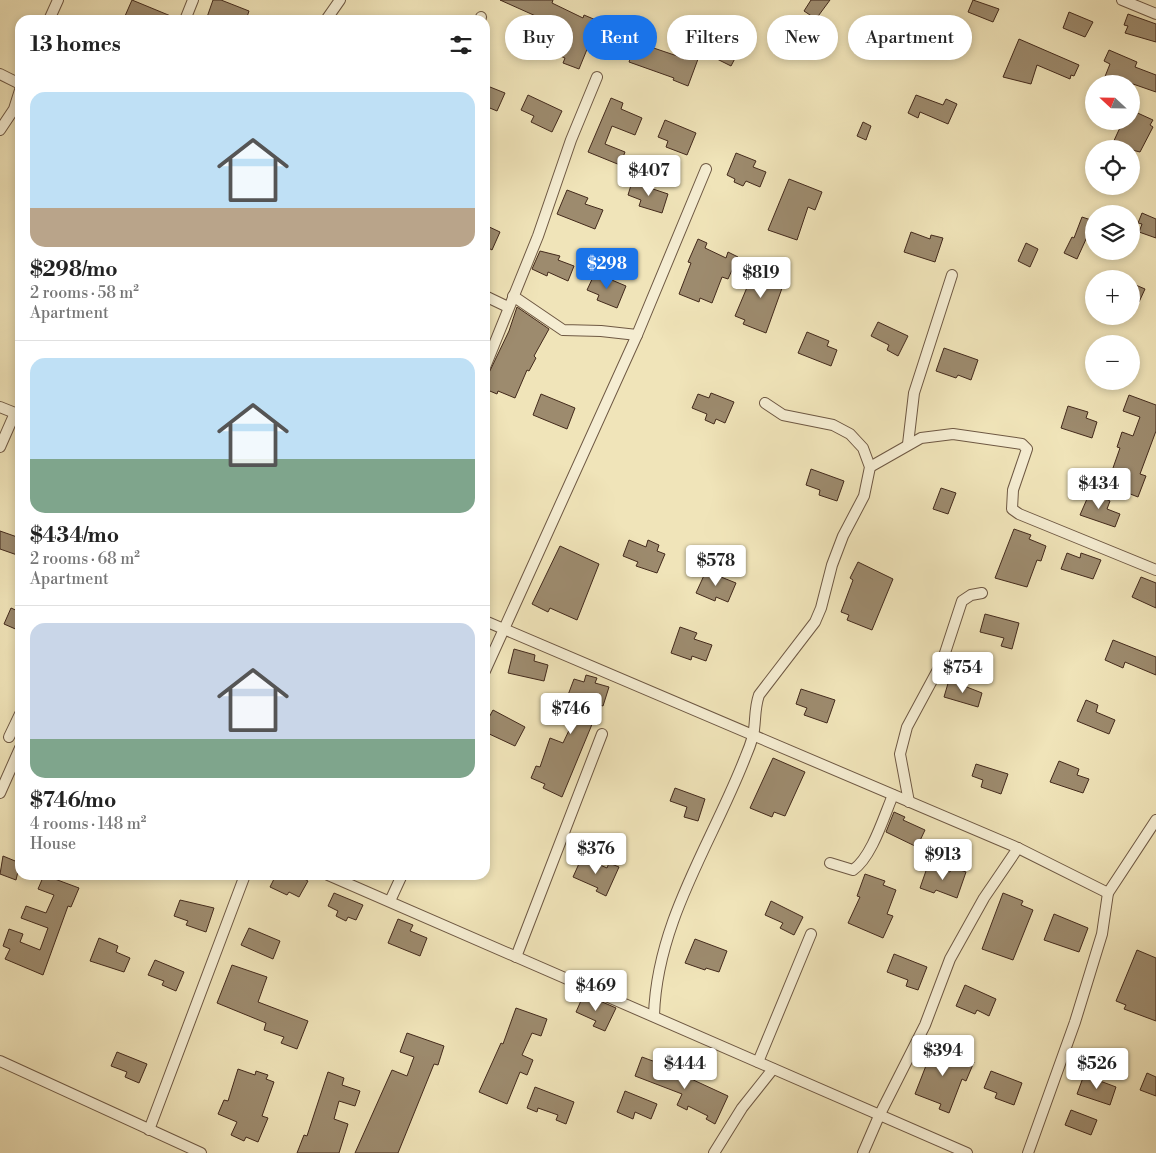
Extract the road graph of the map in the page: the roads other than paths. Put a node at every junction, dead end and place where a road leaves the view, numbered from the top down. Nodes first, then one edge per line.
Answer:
1 (58, 0) edge
2 (193, 0) edge
3 (340, 0) edge
4 (1122, 0) edge
5 (1156, 14) edge
6 (51, 15) edge
7 (187, 15) edge
8 (330, 15) edge
9 (0, 74) edge
10 (597, 77) dead end
11 (15, 82) edge
12 (15, 106) edge
13 (0, 130) edge
14 (706, 169) dead end
15 (952, 275) dead end
16 (513, 296) junction
17 (490, 298) edge
18 (508, 307) junction
19 (637, 335) junction
20 (490, 354) edge
21 (765, 403) dead end
22 (0, 407) edge
23 (15, 413) edge
24 (15, 420) edge
25 (908, 444) junction
26 (0, 447) edge
27 (870, 467) junction
28 (1156, 570) edge
29 (982, 593) dead end
30 (490, 622) edge
31 (505, 629) junction
32 (490, 660) edge
33 (15, 721) edge
34 (602, 734) dead end
35 (4, 735) edge
36 (753, 736) junction
37 (15, 759) edge
38 (0, 793) edge
39 (893, 795) junction
40 (909, 802) junction
41 (1156, 820) edge
42 (1018, 848) junction
43 (830, 863) dead end
44 (243, 880) edge
45 (340, 880) edge
46 (400, 880) edge
47 (1108, 892) junction
48 (390, 901) junction
49 (811, 934) dead end
50 (516, 957) junction
51 (654, 1015) junction
52 (0, 1061) edge
53 (758, 1062) junction
54 (773, 1069) junction
55 (878, 1116) junction
56 (149, 1130) junction
57 (202, 1153) edge
58 (714, 1153) edge
59 (863, 1153) edge
60 (967, 1153) edge
61 (1028, 1153) edge

1 - 6 street
2 - 7 street
3 - 8 street
4 - 5 street
9 - 11 street
10 - 16 street
12 - 13 street
14 - 19 street
15 - 25 street
16 - 18 street
16 - 19 street
17 - 18 street
18 - 20 street
19 - 31 street
21 - 27 street
22 - 23 street
24 - 26 street
25 - 27 street
25 - 28 street
27 - 36 street
29 - 40 street
30 - 31 street
31 - 32 street
31 - 36 street
33 - 35 street
34 - 50 street
36 - 39 street
36 - 51 street
37 - 38 street
39 - 40 street
39 - 43 street
40 - 42 street
41 - 47 street
42 - 47 street
42 - 55 street
44 - 56 street
45 - 48 street
46 - 48 street
47 - 61 street
48 - 50 street
49 - 53 street
50 - 51 street
51 - 53 street
52 - 56 street
53 - 54 street
54 - 55 street
54 - 58 street
55 - 59 street
55 - 60 street
56 - 57 street

